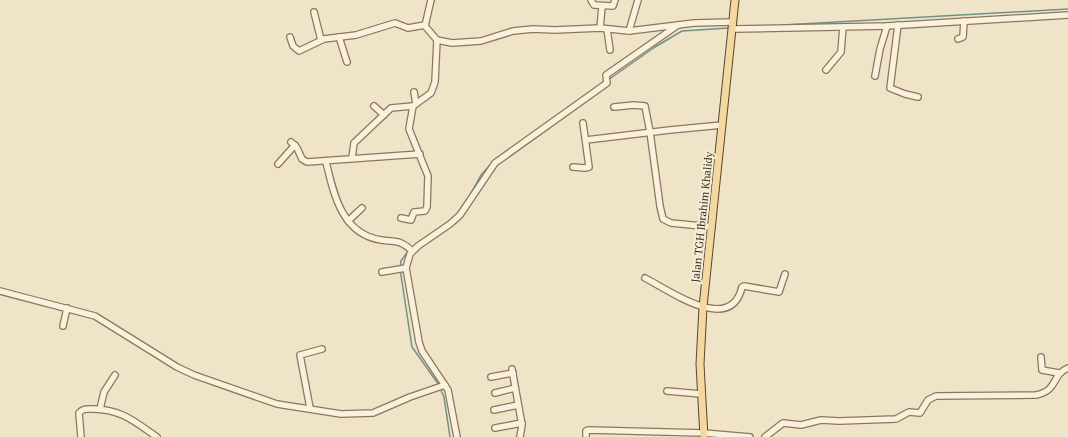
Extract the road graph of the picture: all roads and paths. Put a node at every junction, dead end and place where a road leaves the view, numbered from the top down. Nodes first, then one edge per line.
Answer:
1 (431, 0) edge
2 (591, 0) edge
3 (615, 0) edge
4 (638, 0) edge
5 (735, 0) edge
6 (602, 7) junction
7 (314, 12) dead end
8 (1068, 15) edge
9 (964, 22) junction
10 (425, 25) junction
11 (678, 25) junction
12 (898, 25) junction
13 (733, 26) junction
14 (887, 26) junction
15 (843, 27) junction
16 (600, 28) junction
17 (607, 29) junction
18 (629, 31) junction
19 (290, 37) dead end
20 (339, 37) junction
21 (958, 39) dead end
22 (321, 40) junction
23 (437, 40) junction
24 (610, 50) dead end
25 (346, 62) dead end
26 (826, 70) dead end
27 (875, 76) dead end
28 (414, 92) dead end
29 (918, 97) dead end
30 (414, 105) junction
31 (374, 106) dead end
32 (614, 107) dead end
33 (384, 114) junction
34 (583, 123) dead end
35 (722, 126) junction
36 (650, 132) junction
37 (586, 140) junction
38 (420, 154) junction
39 (352, 158) junction
40 (326, 162) junction
41 (278, 164) dead end
42 (573, 167) dead end
43 (362, 208) dead end
44 (401, 218) dead end
45 (348, 221) junction
46 (712, 227) junction
47 (411, 250) junction
48 (402, 269) junction
49 (382, 272) dead end
50 (785, 274) dead end
51 (645, 278) dead end
52 (0, 291) edge
53 (703, 307) junction
54 (67, 308) junction
55 (63, 326) dead end
56 (322, 349) dead end
57 (1041, 357) dead end
58 (1068, 368) edge
59 (1059, 373) junction
60 (115, 375) dead end
61 (490, 377) dead end
62 (441, 386) junction
63 (515, 388) junction
64 (668, 391) dead end
65 (495, 393) dead end
66 (701, 394) junction
67 (518, 405) junction
68 (310, 408) junction
69 (100, 409) junction
70 (494, 410) dead end
71 (522, 423) junction
72 (495, 428) dead end
73 (704, 435) edge
74 (81, 437) edge
75 (157, 437) edge
76 (457, 437) edge
77 (520, 437) edge
78 (586, 437) edge
79 (750, 437) edge
80 (765, 437) edge

1 - 10 street
2 - 6 street
3 - 6 street
4 - 18 street
5 - 13 main road, Jalan TGH Ibrahim Khalidy
6 - 16 street
7 - 22 street
8 - 9 street
9 - 12 street
9 - 21 street
10 - 20 street
10 - 23 street
11 - 13 street
11 - 18 street
11 - 47 street
12 - 14 street
12 - 29 street
13 - 15 street
13 - 35 main road, Jalan TGH Ibrahim Khalidy
14 - 15 street
14 - 27 street
15 - 26 street
16 - 17 street
16 - 23 street
17 - 18 street
17 - 24 street
19 - 22 street
20 - 22 street
20 - 25 street
23 - 30 street
28 - 30 street
30 - 33 street
30 - 38 street
31 - 33 street
32 - 36 street
33 - 39 street
34 - 37 street
35 - 36 street
35 - 46 main road, Jalan TGH Ibrahim Khalidy
36 - 37 street
36 - 46 street
37 - 42 street
38 - 39 street
38 - 44 street
39 - 40 street
40 - 41 street
40 - 45 street
43 - 45 street
45 - 47 street
46 - 53 main road, Jalan TGH Ibrahim Khalidy
47 - 48 street
48 - 49 street
48 - 62 street
50 - 53 street
51 - 53 street
52 - 54 street
53 - 66 main road, Jalan TGH Ibrahim Khalidy
54 - 55 street
54 - 68 street
56 - 68 street
57 - 59 street
58 - 59 street
59 - 80 street
60 - 69 street
61 - 63 street
62 - 68 street
62 - 76 street
63 - 65 street
63 - 67 street
64 - 66 street
66 - 73 main road, Jalan TGH Ibrahim Khalidy
67 - 70 street
67 - 71 street
69 - 74 street
69 - 75 street
71 - 72 street
71 - 77 street
73 - 78 street
73 - 79 street

